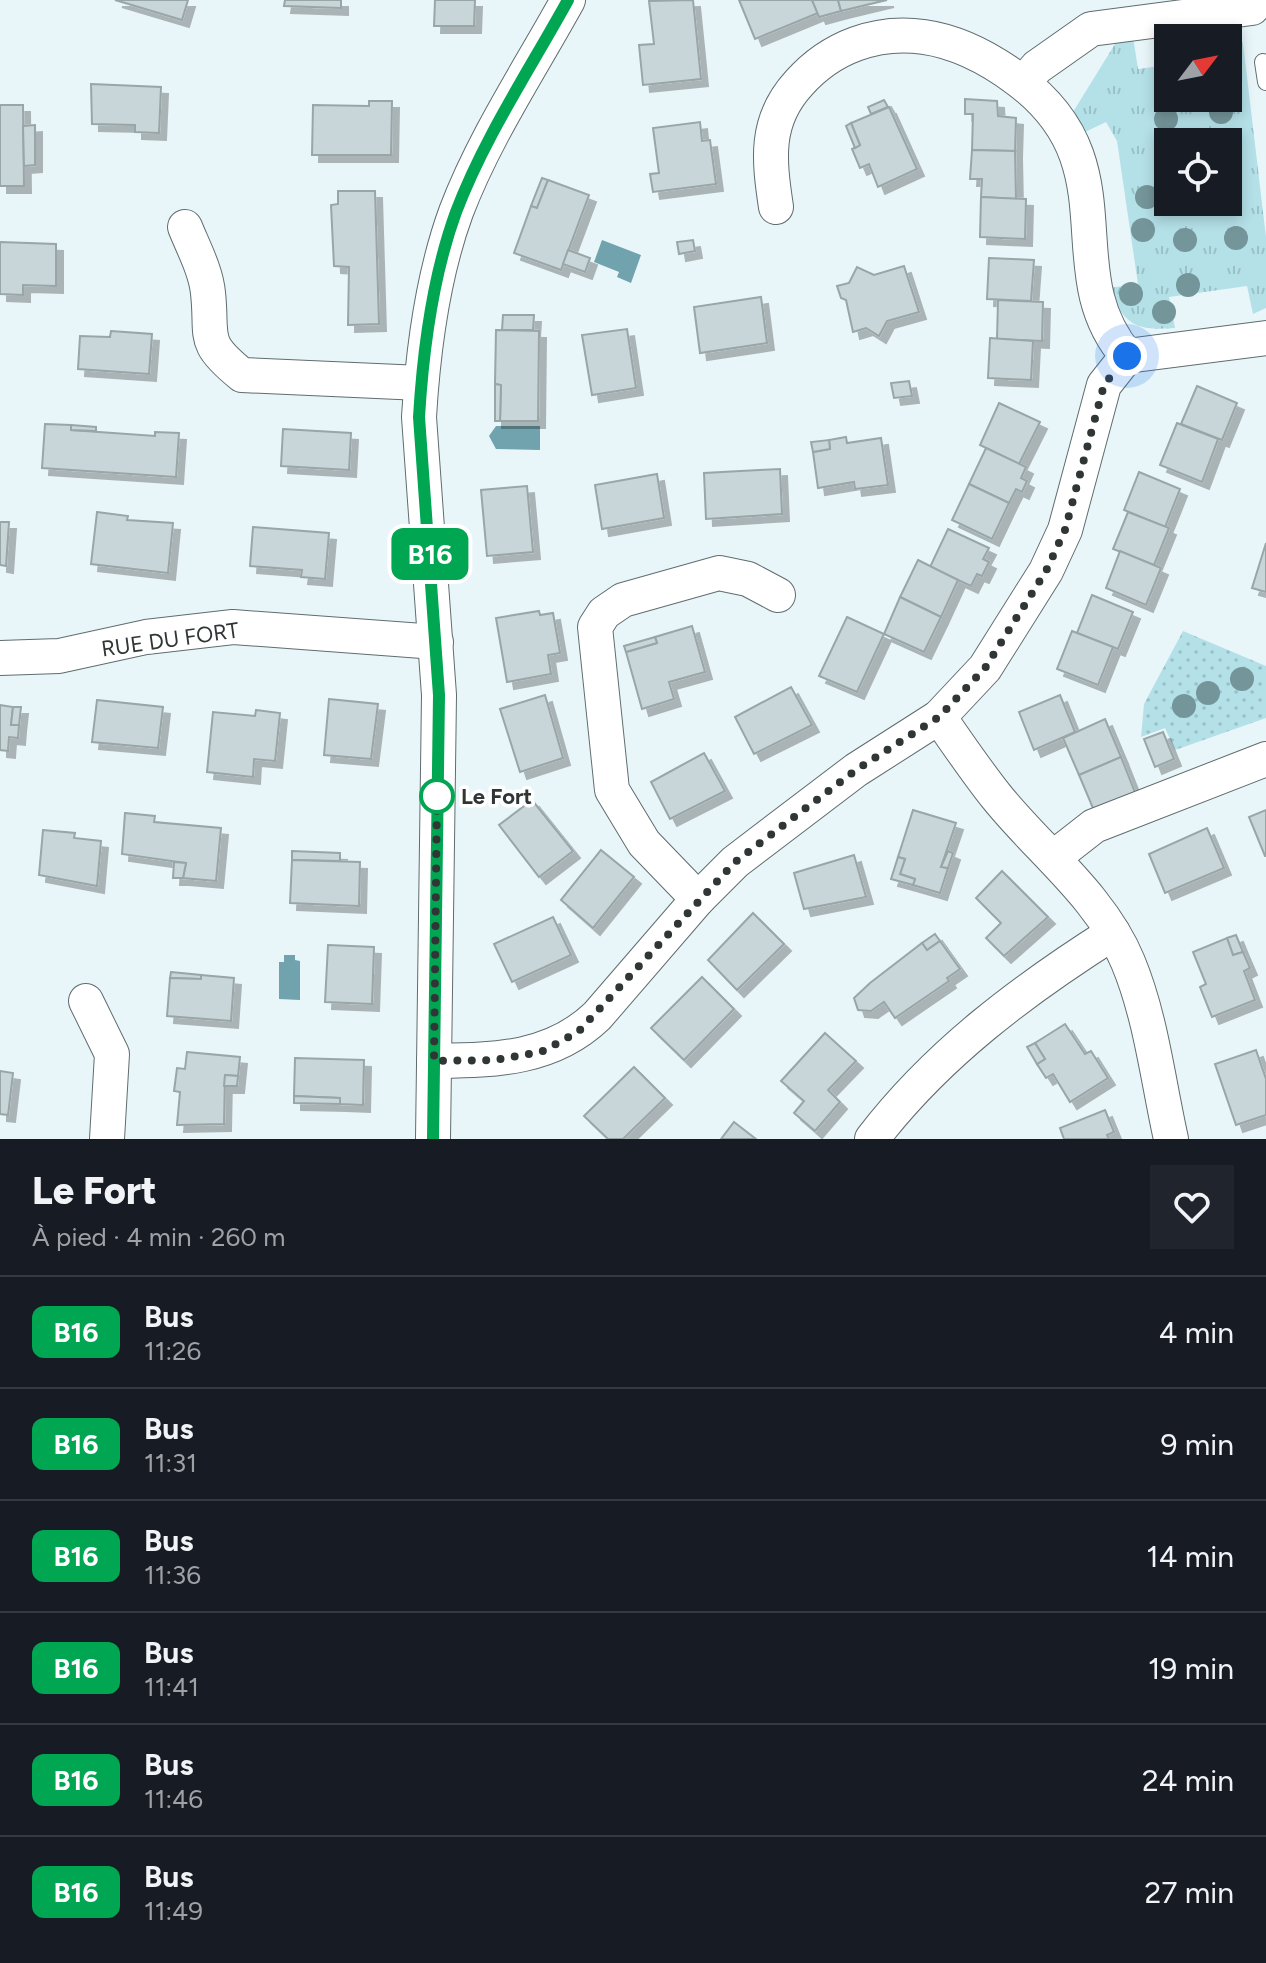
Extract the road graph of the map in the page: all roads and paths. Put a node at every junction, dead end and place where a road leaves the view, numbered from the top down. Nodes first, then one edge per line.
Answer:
1 (568, 0) edge
2 (1259, 4) edge
3 (1263, 62) dead end
4 (1266, 82) edge
5 (1023, 83) junction
6 (776, 207) dead end
7 (185, 227) dead end
8 (1266, 338) edge
9 (1127, 356) junction
10 (421, 383) junction
11 (778, 595) dead end
12 (436, 642) junction
13 (0, 658) edge
14 (939, 717) junction
15 (1266, 759) edge
16 (1053, 858) junction
17 (698, 899) junction
18 (1113, 933) junction
19 (86, 1001) dead end
20 (434, 1061) junction
21 (107, 1139) edge
22 (433, 1139) edge
23 (872, 1139) edge
24 (1171, 1139) edge

1 - 10 street
2 - 5 street
3 - 4 lane
5 - 6 street
5 - 9 street
7 - 10 street
8 - 9 street
9 - 14 street
10 - 12 street
11 - 17 street
12 - 13 street, RUE DU FORT
12 - 20 street
14 - 16 street
14 - 17 street
15 - 16 street
16 - 18 street
17 - 20 street
18 - 23 street
18 - 24 street
19 - 21 street
20 - 22 street

